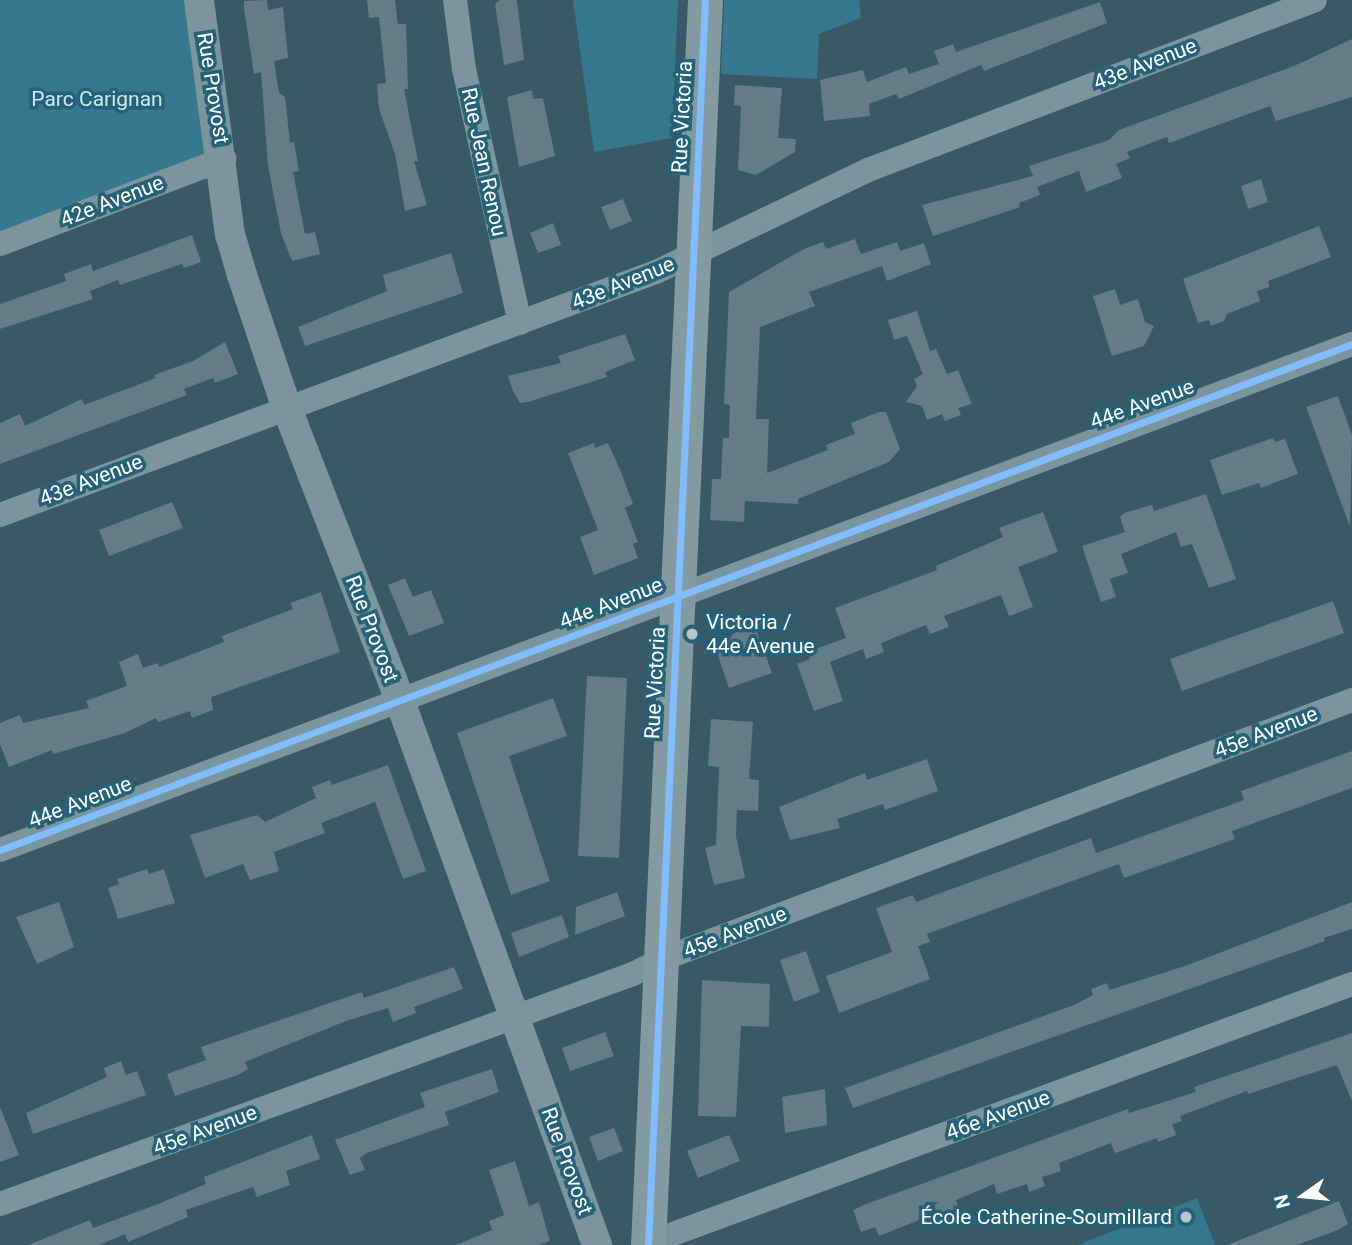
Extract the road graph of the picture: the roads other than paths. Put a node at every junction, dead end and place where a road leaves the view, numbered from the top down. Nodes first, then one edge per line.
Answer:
1 (199, 0) edge
2 (455, 0) edge
3 (705, 0) edge
4 (1315, 0) edge
5 (224, 159) junction
6 (0, 244) edge
7 (693, 255) junction
8 (520, 323) junction
9 (1352, 344) edge
10 (286, 405) junction
11 (0, 515) edge
12 (677, 596) junction
13 (400, 700) junction
14 (1352, 700) edge
15 (0, 850) edge
16 (660, 960) junction
17 (1352, 984) edge
18 (515, 1017) junction
19 (0, 1205) edge
20 (646, 1244) edge
21 (597, 1245) edge

1 - 5 street, Rue Provost
2 - 8 street, Rue Jean Renou
3 - 7 main road, Rue Victoria
4 - 7 street, 43e Avenue
5 - 6 street, 42e Avenue
5 - 10 street, Rue Provost
7 - 8 street, 43e Avenue
7 - 12 main road, Rue Victoria
8 - 10 street, 43e Avenue
9 - 12 street, 44e Avenue
10 - 11 street, 43e Avenue
10 - 13 street, Rue Provost
12 - 13 street, 44e Avenue
12 - 16 main road, Rue Victoria
13 - 15 street, 44e Avenue
13 - 18 street, Rue Provost
14 - 16 street, 45e Avenue
16 - 18 street, 45e Avenue
16 - 20 main road, Rue Victoria
17 - 20 street, 46e Avenue
18 - 19 street, 45e Avenue
18 - 21 street, Rue Provost

